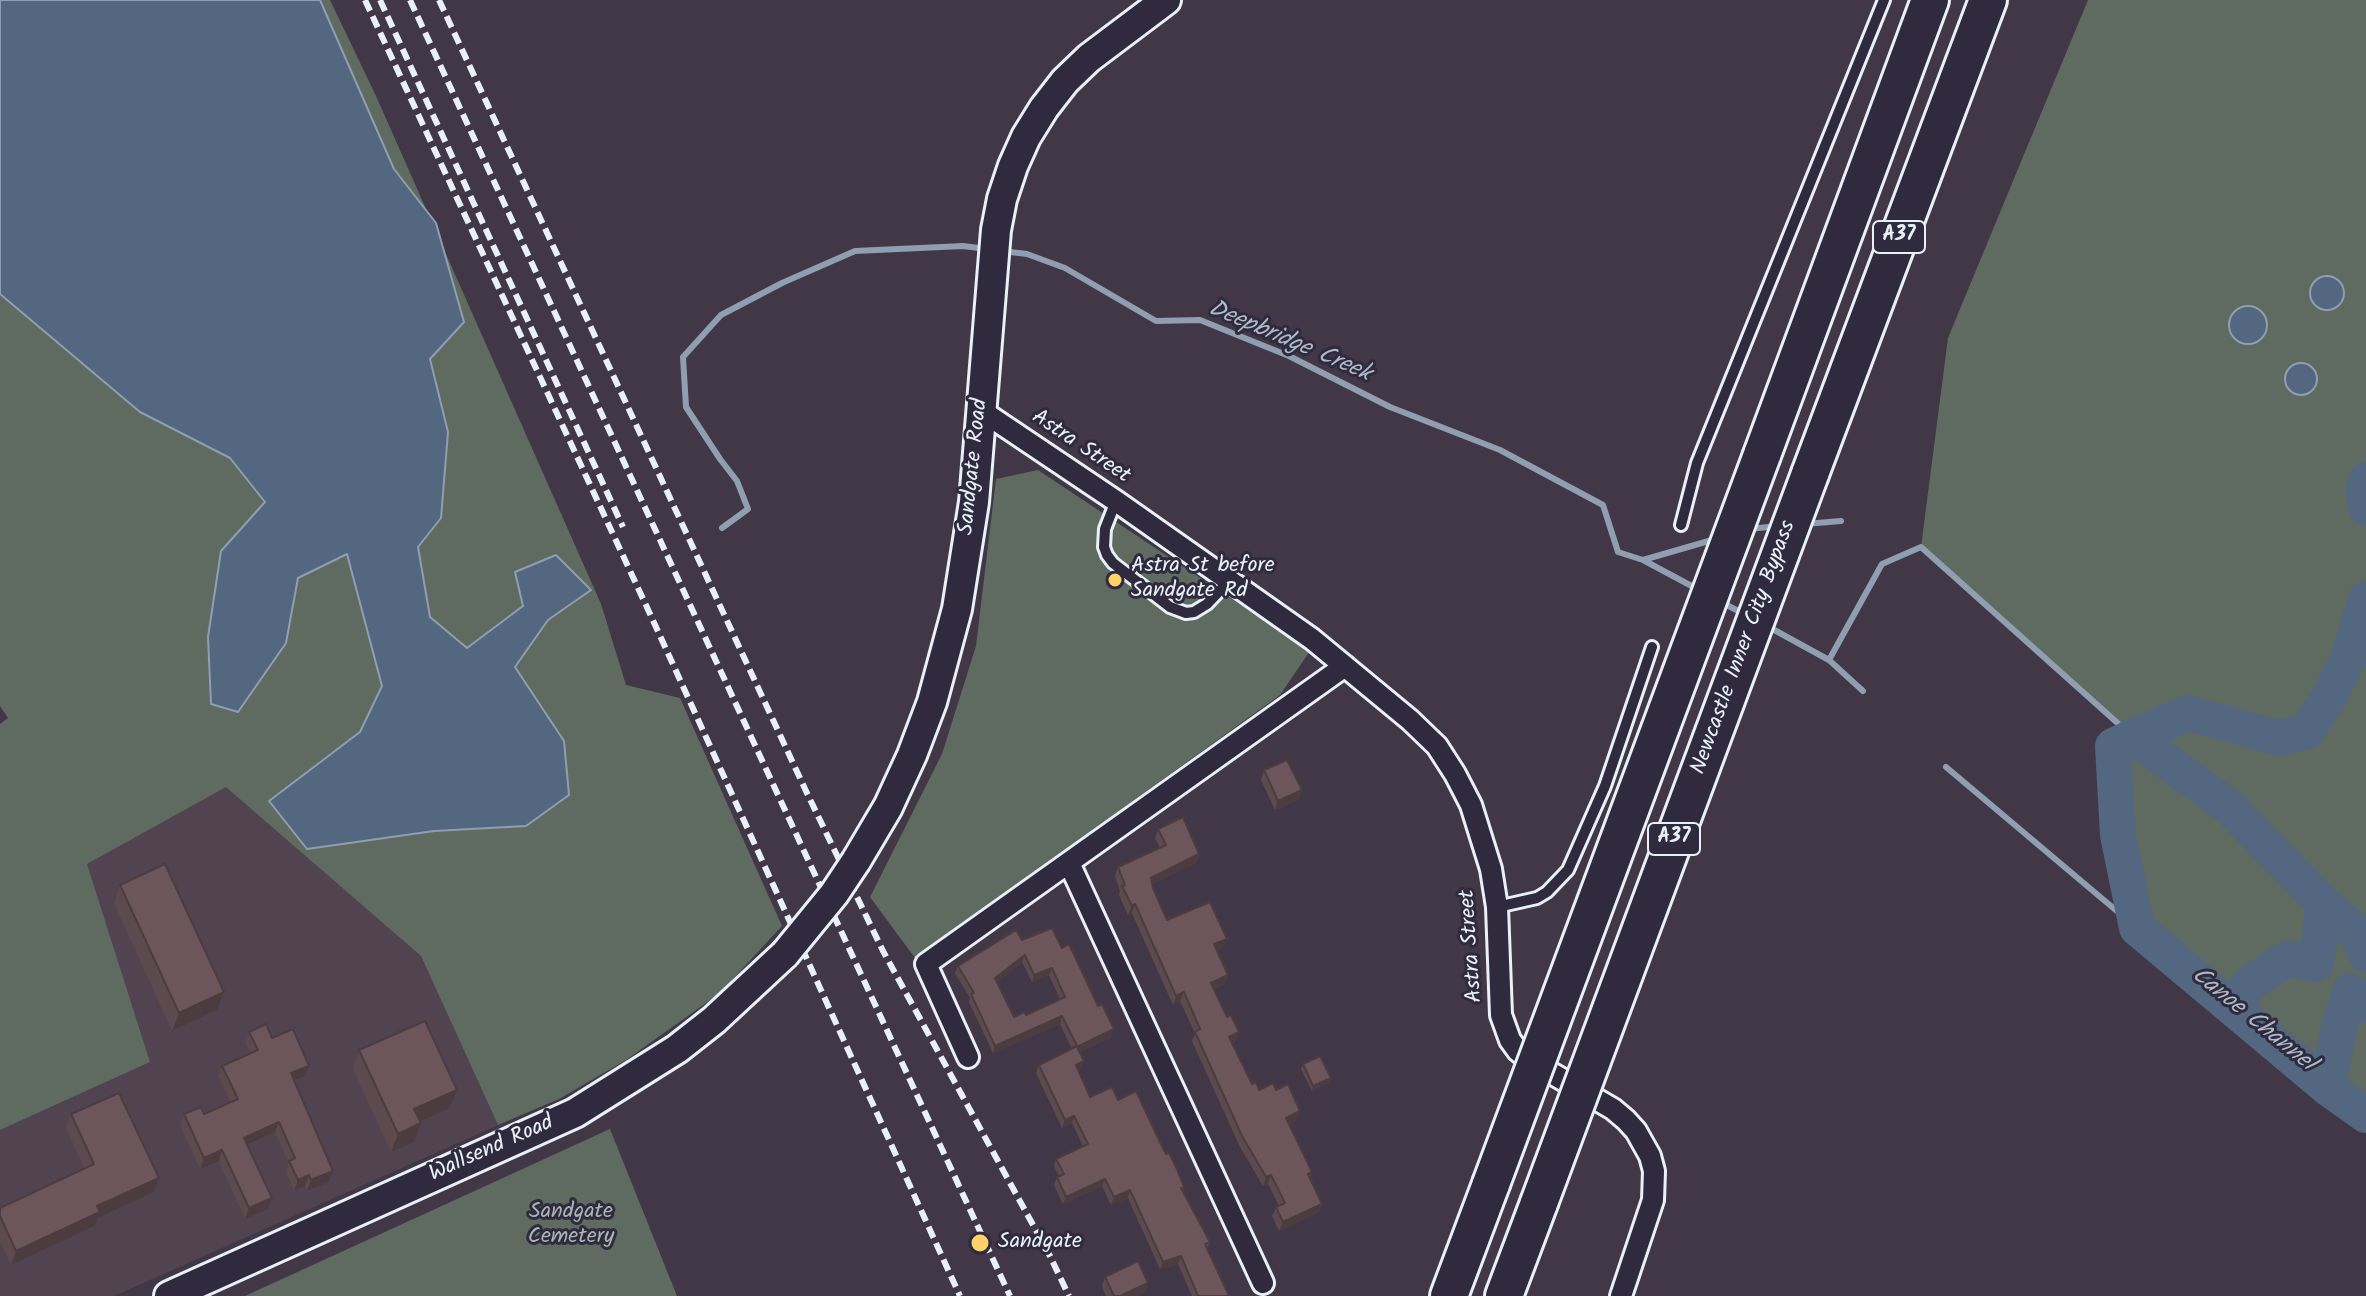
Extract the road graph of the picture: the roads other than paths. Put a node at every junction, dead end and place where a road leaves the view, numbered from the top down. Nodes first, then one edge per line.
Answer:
1 (1166, 0) edge
2 (1884, 0) edge
3 (1930, 0) edge
4 (1988, 0) edge
5 (982, 411) junction
6 (1116, 501) junction
7 (1681, 525) dead end
8 (1228, 582) junction
9 (1652, 647) dead end
10 (1345, 666) junction
11 (1069, 863) junction
12 (1497, 907) junction
13 (785, 954) joint
14 (968, 1057) dead end
15 (1263, 1283) dead end
16 (169, 1296) edge
17 (1449, 1296) edge
18 (1504, 1296) edge
19 (1621, 1296) edge

1 - 5 main road, Sandgate Road
2 - 7 lane
3 - 17 highway, A37, bridge
4 - 18 highway, Newcastle Inner City Bypass / A37, bridge
5 - 6 street, Astra Street
5 - 13 main road, Sandgate Road, bridge
6 - 8 street, Astra Street
6 - 8 lane
8 - 10 street, Astra Street
9 - 12 lane
10 - 11 street
10 - 12 street, Astra Street
11 - 14 street
11 - 15 street
12 - 19 street, Astra Street
13 - 16 main road, Wallsend Road

